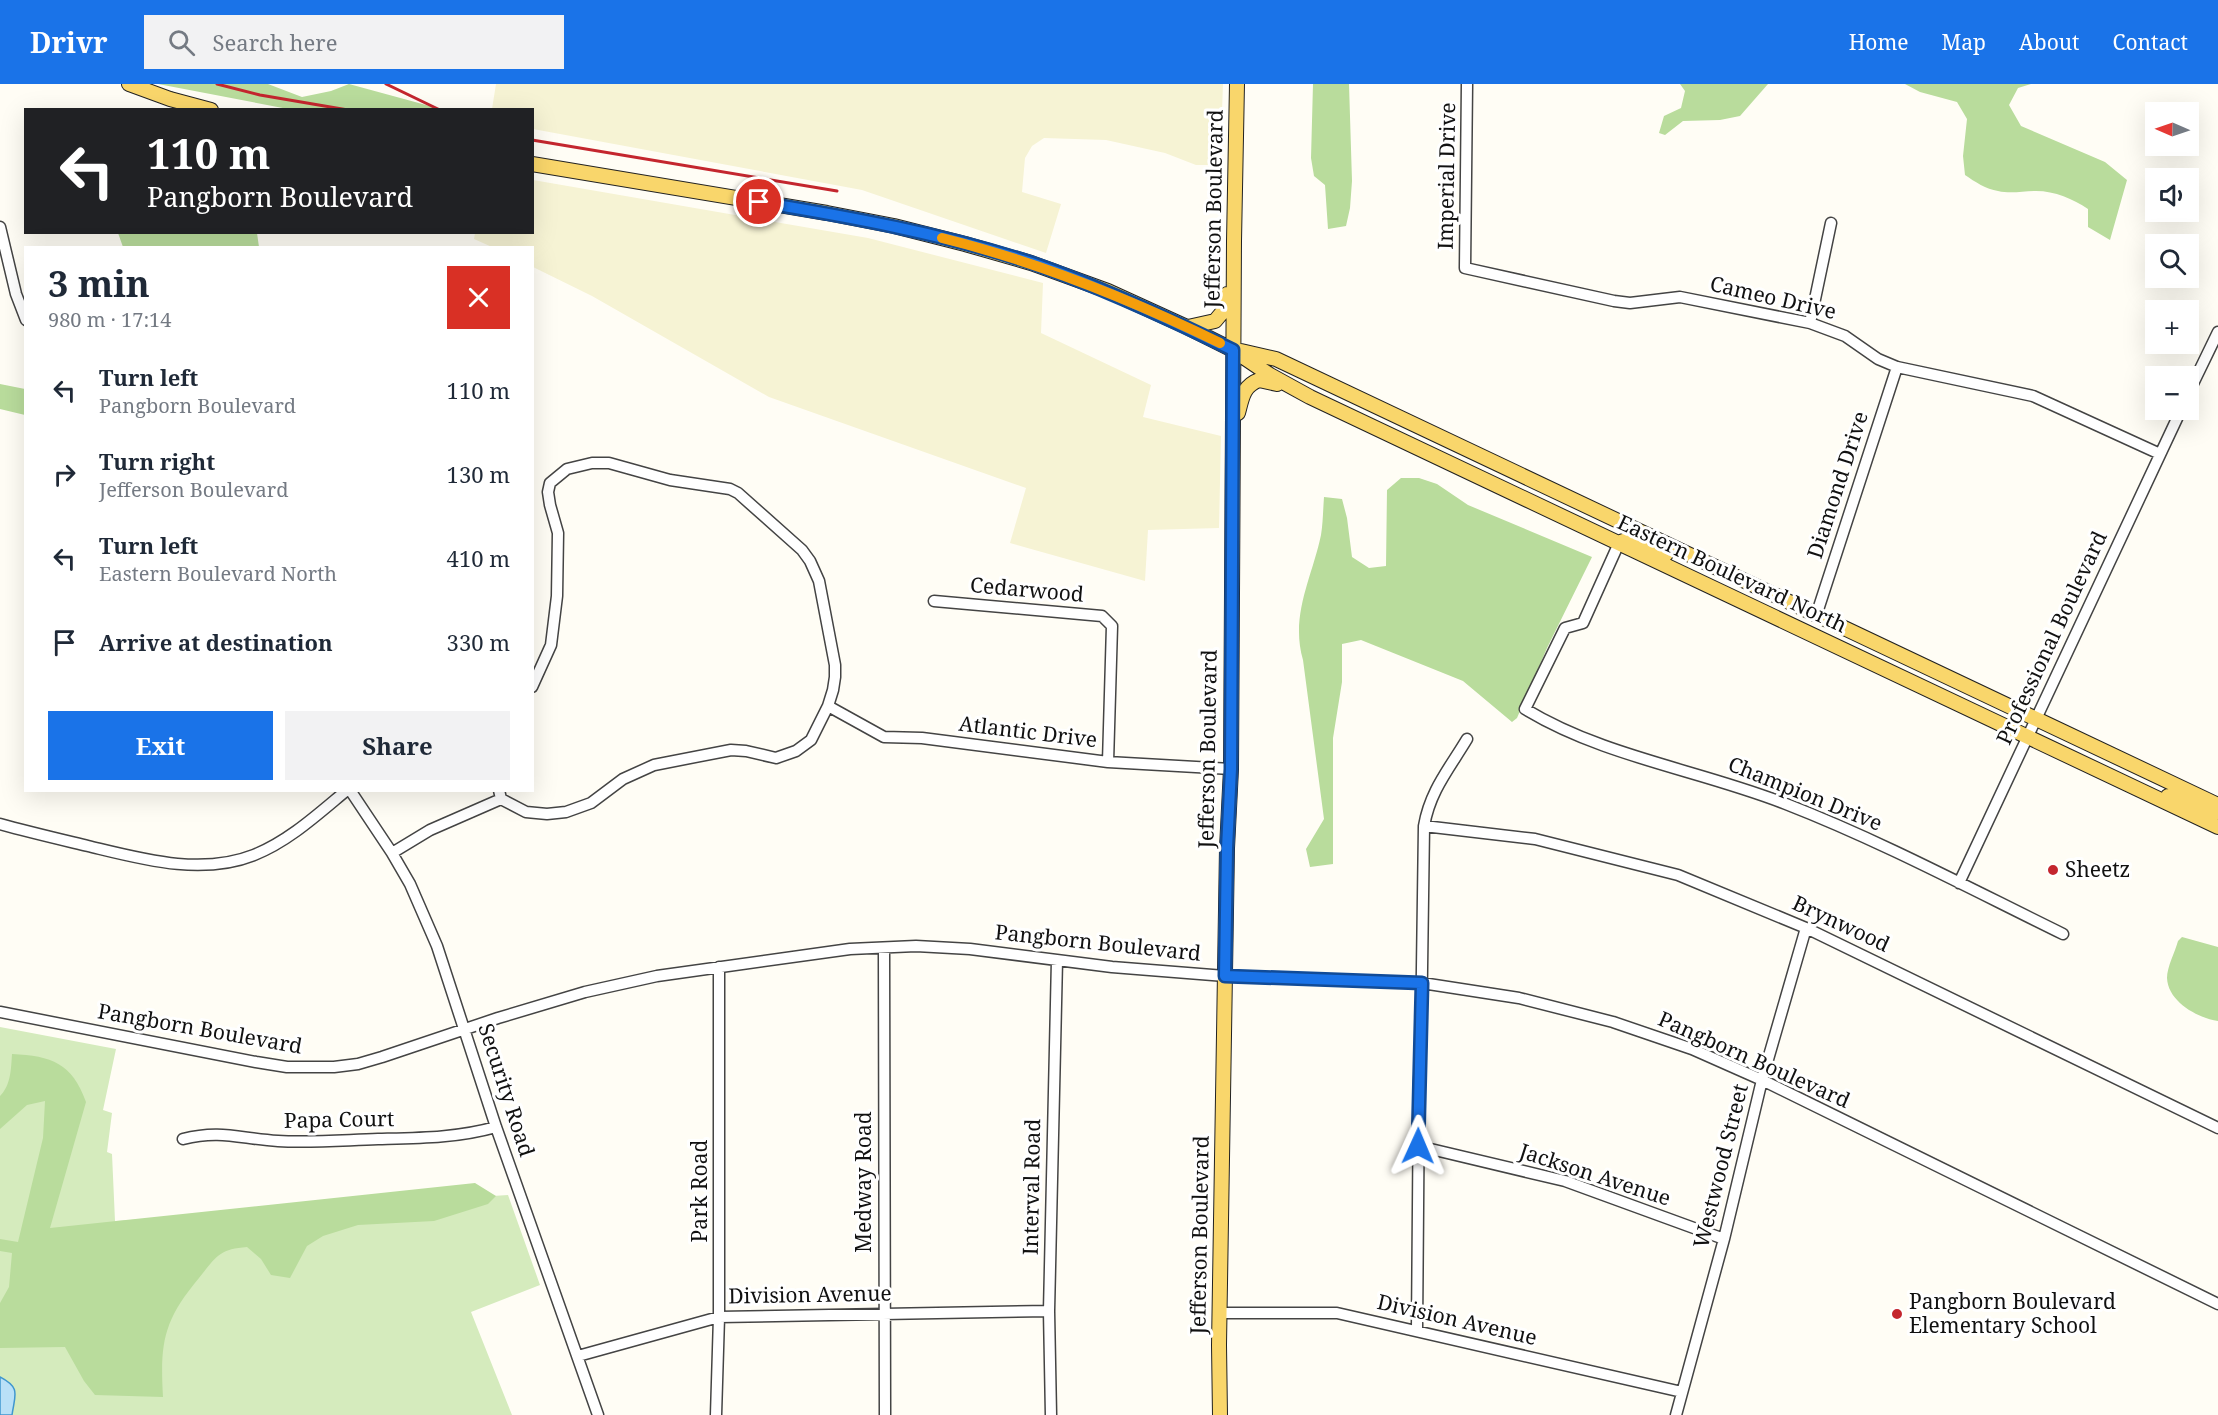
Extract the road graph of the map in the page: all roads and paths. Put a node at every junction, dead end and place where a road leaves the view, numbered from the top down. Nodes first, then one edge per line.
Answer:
1 (129, 84) edge
2 (1237, 84) edge
3 (1467, 84) edge
4 (204, 108) edge
5 (534, 164) edge
6 (1832, 223) dead end
7 (0, 227) edge
8 (1234, 241) junction
9 (1465, 268) joint
10 (24, 315) edge
11 (1810, 323) junction
12 (1187, 327) junction
13 (2218, 332) edge
14 (1233, 350) junction
15 (1897, 367) junction
16 (2199, 371) edge
17 (1310, 397) junction
18 (2176, 420) edge
19 (1232, 439) junction
20 (2160, 454) junction
21 (1619, 543) junction
22 (1719, 569) junction
23 (1697, 580) junction
24 (934, 601) dead end
25 (1816, 616) junction
26 (534, 683) edge
27 (828, 706) junction
28 (2035, 719) junction
29 (2026, 737) junction
30 (1467, 739) dead end
31 (1108, 762) junction
32 (1231, 769) junction
33 (2117, 780) junction
34 (346, 792) edge
35 (350, 792) edge
36 (500, 795) edge
37 (2218, 805) edge
38 (2218, 812) edge
39 (0, 824) edge
40 (1424, 826) junction
41 (2218, 827) edge
42 (392, 853) junction
43 (1959, 884) junction
44 (1806, 928) junction
45 (2063, 934) dead end
46 (884, 948) junction
47 (1057, 960) junction
48 (719, 967) junction
49 (1225, 976) junction
50 (1422, 983) junction
51 (0, 1012) edge
52 (465, 1029) junction
53 (1762, 1080) junction
54 (496, 1127) junction
55 (2218, 1128) edge
56 (183, 1139) dead end
57 (1418, 1146) junction
58 (1724, 1239) junction
59 (2218, 1304) edge
60 (1049, 1311) junction
61 (884, 1313) junction
62 (1220, 1313) junction
63 (719, 1317) junction
64 (1417, 1330) junction
65 (578, 1356) junction
66 (1682, 1392) junction
67 (598, 1415) edge
68 (716, 1415) edge
69 (885, 1415) edge
70 (1051, 1415) edge
71 (1220, 1415) edge
72 (1676, 1415) edge

1 - 4 main road
2 - 8 main road, Jefferson Boulevard
3 - 9 street, Imperial Drive
5 - 12 main road, Eastern Boulevard North
6 - 11 street
7 - 10 street
8 - 12 main road
8 - 14 main road, Jefferson Boulevard
9 - 11 street, Cameo Drive
11 - 15 street, Cameo Drive
12 - 14 main road, Eastern Boulevard North
13 - 16 street
14 - 17 main road, Eastern Boulevard North
14 - 19 main road, Jefferson Boulevard
14 - 22 main road, Eastern Boulevard North
15 - 20 street, Cameo Drive
15 - 25 street, Diamond Drive
17 - 19 main road
17 - 21 main road, Eastern Boulevard North
18 - 20 street, Professional Boulevard
19 - 32 main road, Jefferson Boulevard
20 - 28 street, Professional Boulevard
21 - 22 main road
21 - 23 main road, Eastern Boulevard North
21 - 43 street, Champion Drive
22 - 25 main road, Eastern Boulevard North
23 - 25 main road
23 - 29 main road, Eastern Boulevard North
24 - 31 street, Cedarwood
25 - 28 main road, Eastern Boulevard North
26 - 27 street
27 - 31 street, Atlantic Drive
27 - 36 street
28 - 29 street, Professional Boulevard
28 - 37 main road, Eastern Boulevard North
29 - 33 main road, Eastern Boulevard North
29 - 43 street, Professional Boulevard
30 - 40 street
31 - 32 street, Atlantic Drive
32 - 49 main road, Jefferson Boulevard
33 - 38 main road
33 - 41 main road, Eastern Boulevard North
34 - 39 street
35 - 42 street, Security Road
36 - 42 street
40 - 44 street, Brynwood
40 - 50 street
42 - 52 street, Security Road
43 - 45 street, Champion Drive
44 - 53 street, Westwood Street
44 - 55 street, Brynwood
46 - 47 street, Pangborn Boulevard
46 - 48 street, Pangborn Boulevard
46 - 61 street, Medway Road
47 - 49 street, Pangborn Boulevard
47 - 60 street, Interval Road
48 - 52 street, Pangborn Boulevard
48 - 63 street, Park Road
49 - 50 street, Pangborn Boulevard
49 - 62 main road, Jefferson Boulevard
50 - 53 street, Pangborn Boulevard
50 - 57 street
51 - 52 street, Pangborn Boulevard
52 - 54 street, Security Road
53 - 58 street, Westwood Street
53 - 59 street, Pangborn Boulevard
54 - 56 street, Papa Court
54 - 65 street, Security Road
57 - 58 street, Jackson Avenue
57 - 64 street
58 - 66 street, Westwood Street
60 - 61 street, Division Avenue
60 - 70 street, Interval Road
61 - 63 street, Division Avenue
61 - 69 street, Medway Road
62 - 64 street, Division Avenue
62 - 71 main road, Jefferson Boulevard
63 - 65 street, Division Avenue
63 - 68 street, Park Road
64 - 66 street, Division Avenue
65 - 67 street, Security Road
66 - 72 street, Westwood Street

